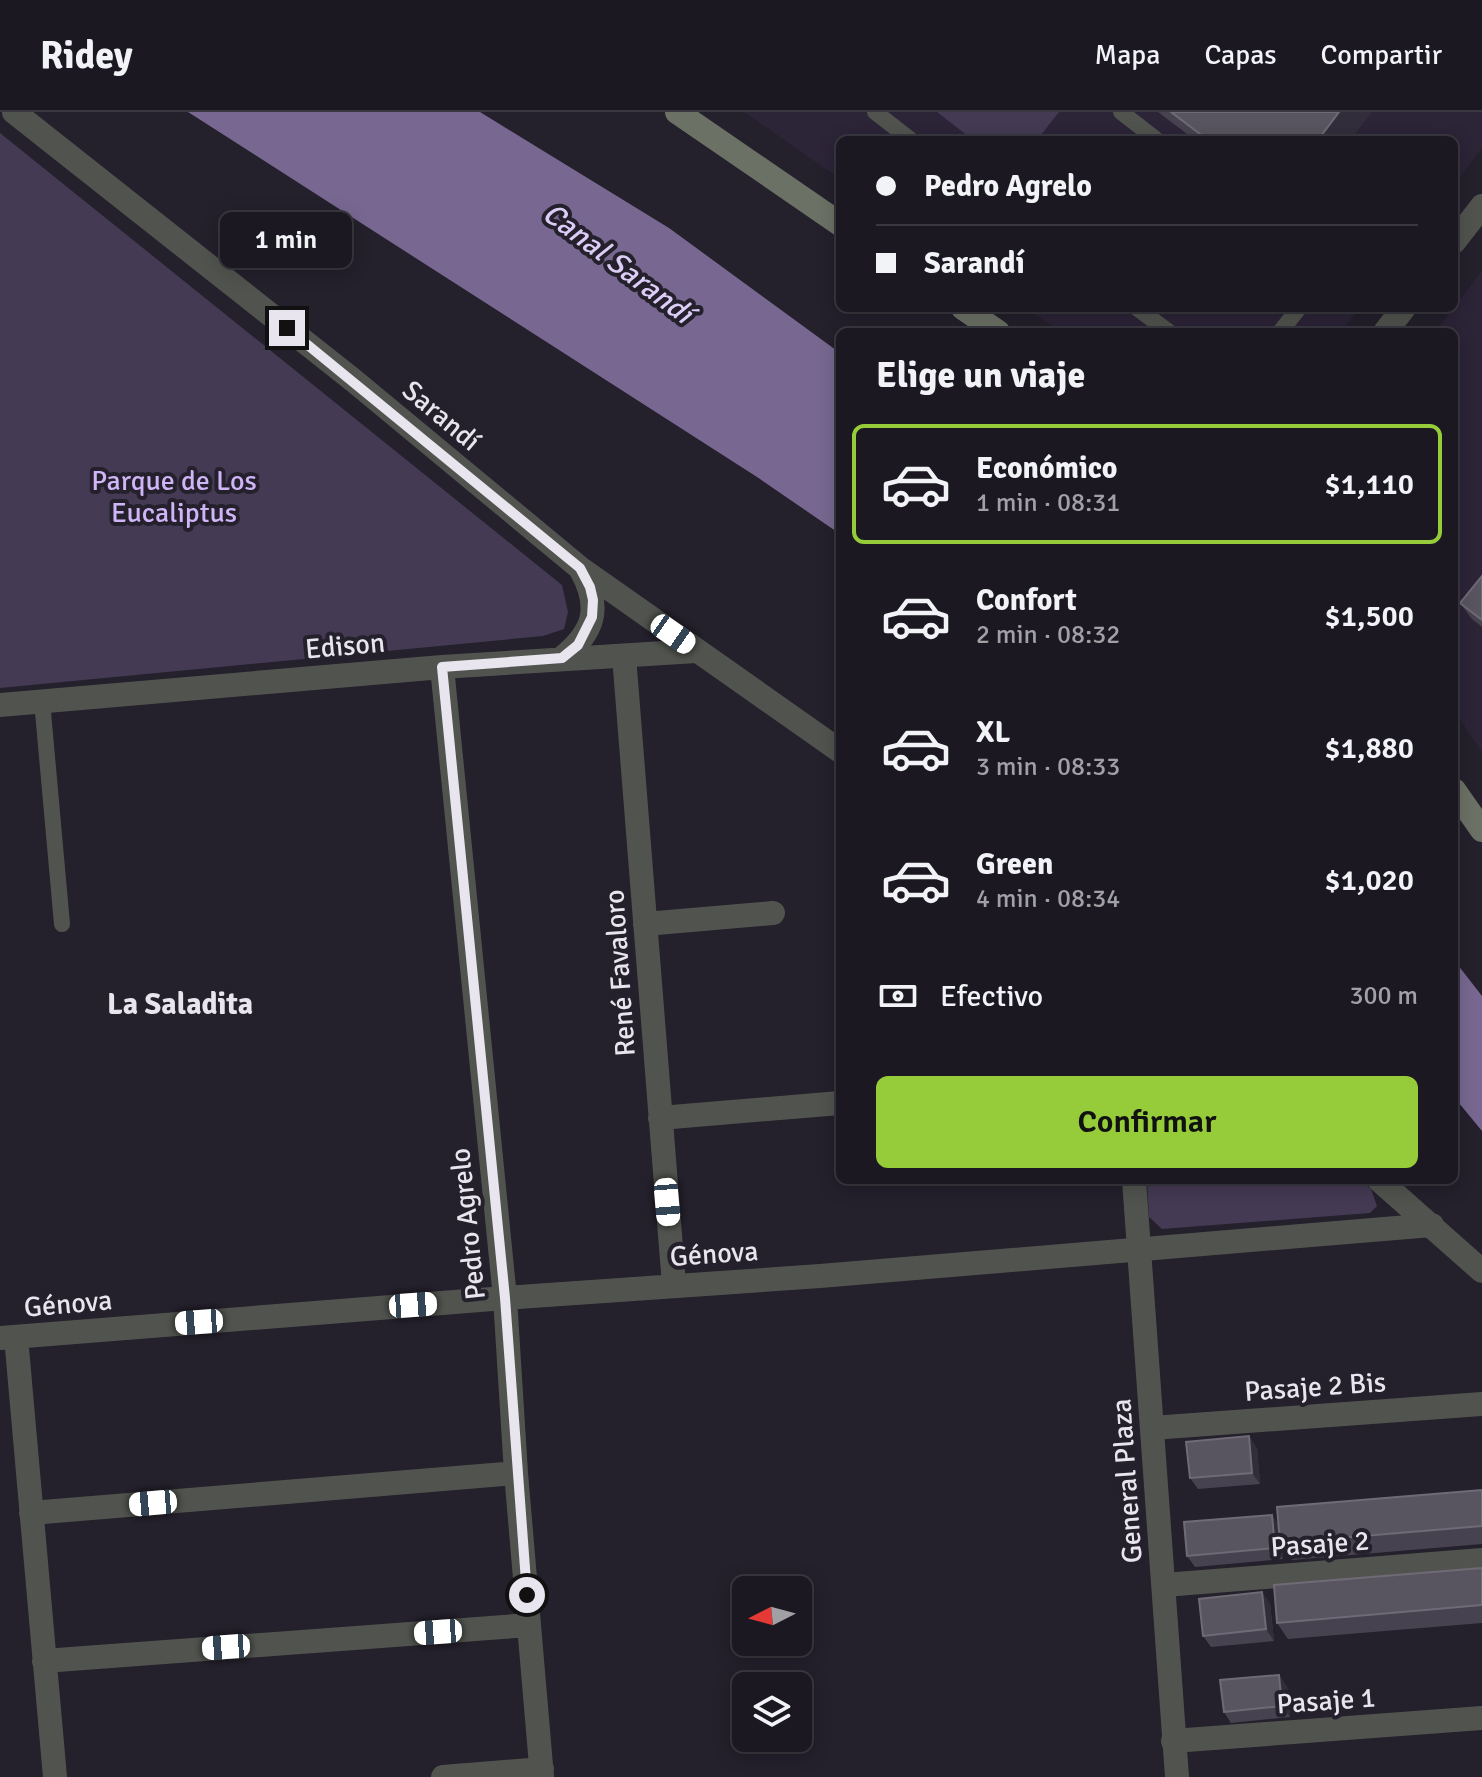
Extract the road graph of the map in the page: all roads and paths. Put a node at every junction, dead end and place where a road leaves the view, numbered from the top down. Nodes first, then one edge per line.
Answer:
1 (14, 112) edge
2 (677, 112) edge
3 (875, 112) edge
4 (1121, 112) edge
5 (906, 136) edge
6 (1152, 136) edge
7 (1482, 206) edge
8 (836, 221) edge
9 (1458, 237) edge
10 (969, 312) edge
11 (1142, 312) edge
12 (1296, 312) edge
13 (1401, 312) edge
14 (992, 328) edge
15 (1164, 328) edge
16 (1283, 328) edge
17 (1388, 328) edge
18 (580, 568) junction
19 (696, 651) junction
20 (624, 656) junction
21 (562, 658) junction
22 (442, 667) junction
23 (42, 701) junction
24 (0, 705) edge
25 (836, 748) edge
26 (1458, 796) edge
27 (1482, 830) edge
28 (773, 913) dead end
29 (62, 924) dead end
30 (645, 924) junction
31 (836, 1103) edge
32 (660, 1118) junction
33 (1134, 1184) edge
34 (1384, 1184) edge
35 (1432, 1225) junction
36 (1138, 1249) junction
37 (1482, 1271) edge
38 (674, 1285) junction
39 (505, 1298) junction
40 (8, 1338) edge
41 (1482, 1404) edge
42 (1152, 1428) junction
43 (516, 1473) junction
44 (31, 1513) junction
45 (1482, 1560) edge
46 (1164, 1585) junction
47 (529, 1625) junction
48 (44, 1661) junction
49 (1482, 1718) edge
50 (1173, 1741) junction
51 (542, 1773) edge
52 (55, 1777) edge
53 (443, 1777) edge
54 (1177, 1777) edge

1 - 18 street, Sarandí
2 - 8 main road
3 - 5 lane
4 - 6 lane
7 - 9 street
10 - 14 main road
11 - 15 lane
12 - 16 lane
13 - 17 street
18 - 19 street, Sarandí
18 - 21 street
19 - 20 street, Edison
19 - 25 street, Sarandí
20 - 21 street, Edison
20 - 30 street, René Favaloro
21 - 22 street, Edison
22 - 23 street, Edison
22 - 39 street, Pedro Agrelo
23 - 24 street, Edison
23 - 29 lane
26 - 27 main road
28 - 30 street
30 - 32 street, René Favaloro
31 - 32 street
32 - 38 street, René Favaloro
33 - 36 street, General Plaza
34 - 35 street
35 - 36 street, Génova
35 - 37 street
36 - 38 street, Génova
36 - 42 street, General Plaza
38 - 39 street, Génova
39 - 40 street, Génova
39 - 43 street, Pedro Agrelo
40 - 44 street
41 - 42 street, Pasaje 2 Bis
42 - 46 street, General Plaza
43 - 44 street
43 - 47 street, Pedro Agrelo
44 - 48 street
45 - 46 street, Pasaje 2
46 - 50 street, General Plaza
47 - 48 street
47 - 51 street, Pedro Agrelo
48 - 52 street
49 - 50 street, Pasaje 1
50 - 54 street, General Plaza
51 - 53 street

